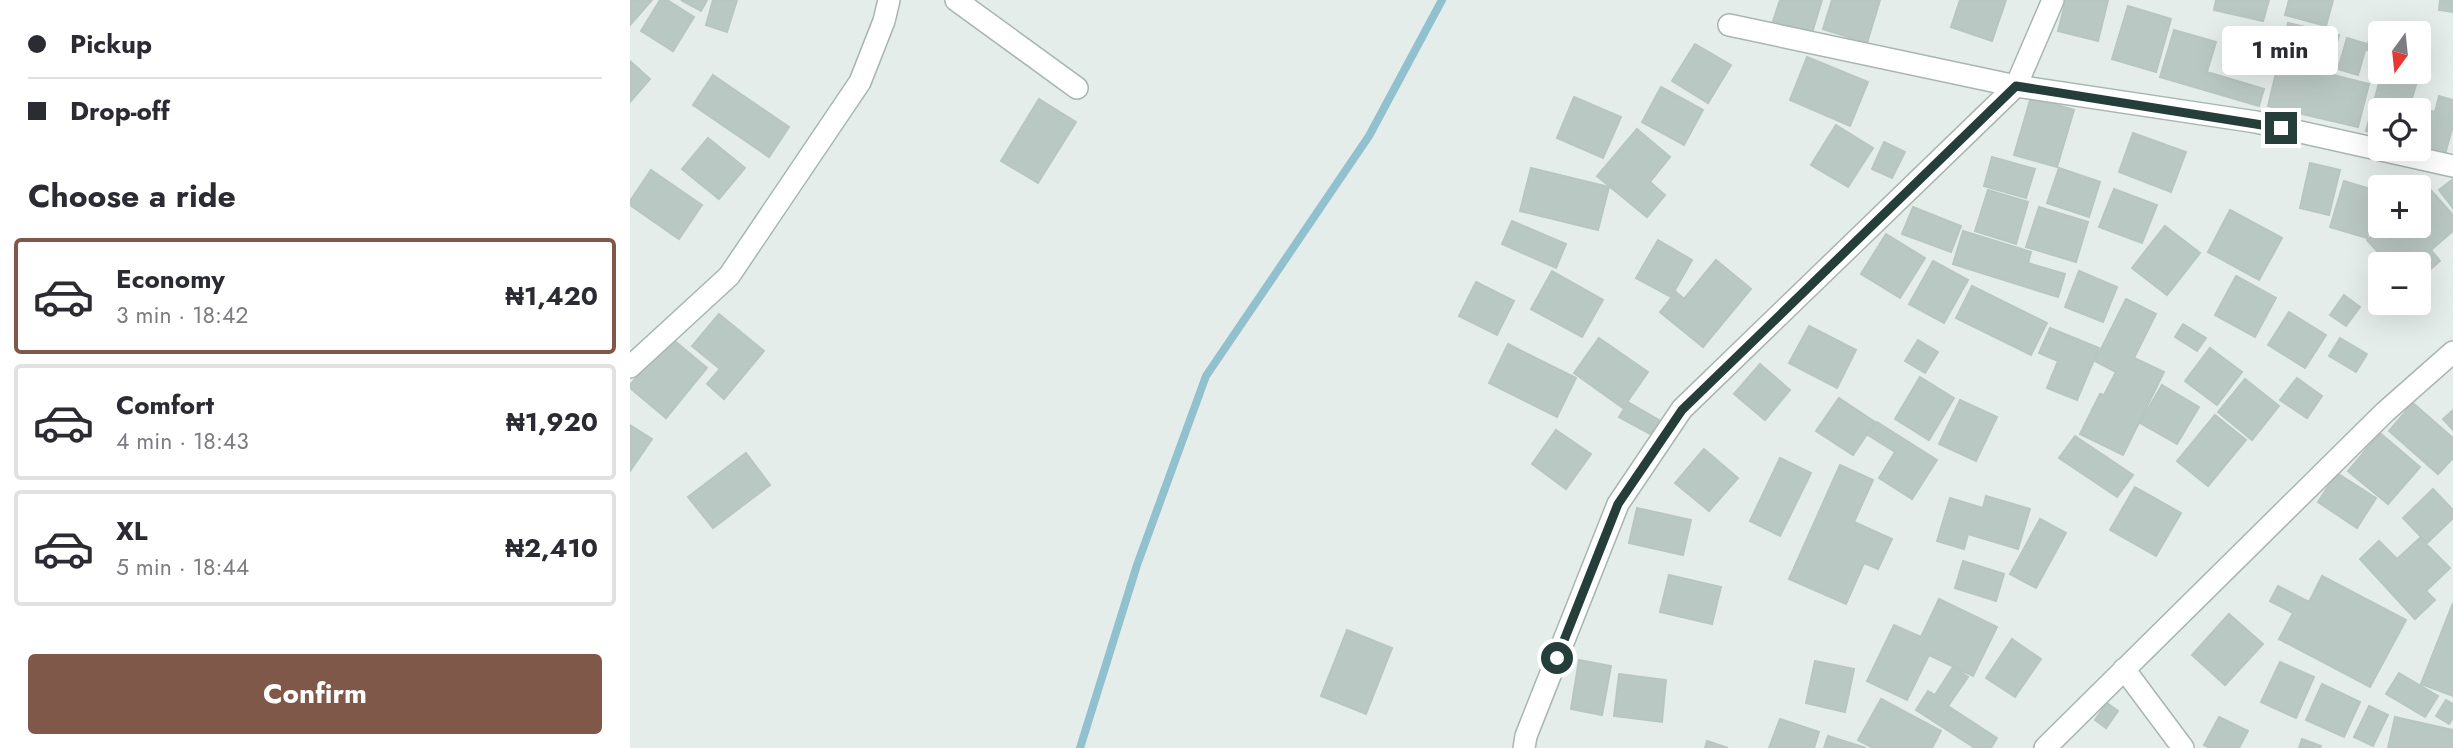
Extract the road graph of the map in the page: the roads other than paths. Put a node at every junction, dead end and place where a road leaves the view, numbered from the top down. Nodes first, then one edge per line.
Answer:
1 (889, 0) edge
2 (956, 0) edge
3 (2053, 0) edge
4 (1729, 25) dead end
5 (2016, 86) junction
6 (1077, 88) dead end
7 (2453, 166) edge
8 (2453, 352) edge
9 (630, 367) edge
10 (2124, 669) junction
11 (1524, 748) edge
12 (2045, 748) edge
13 (2183, 748) edge

1 - 9 street
2 - 6 street
3 - 5 street
4 - 5 street
5 - 7 street
5 - 11 street
8 - 10 street
10 - 12 street
10 - 13 street

